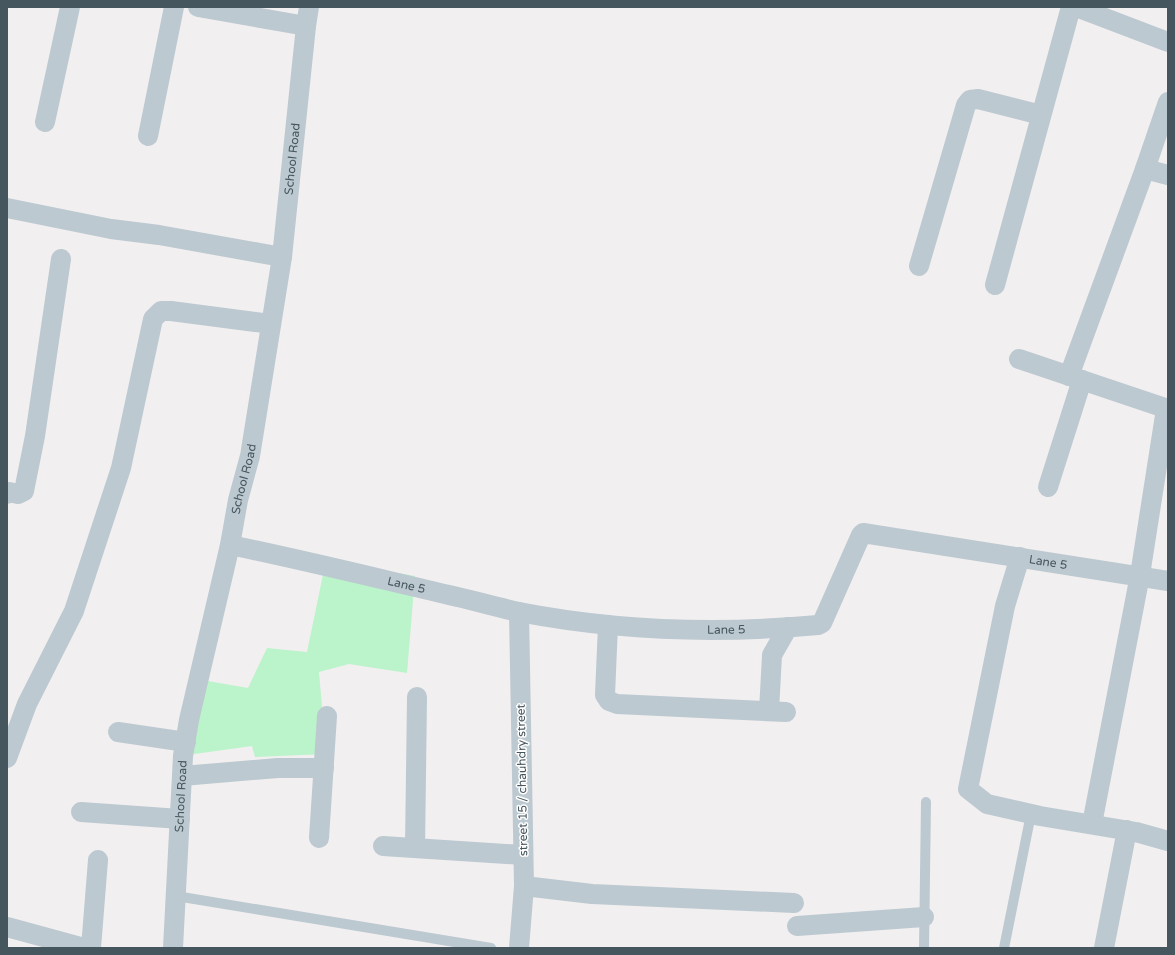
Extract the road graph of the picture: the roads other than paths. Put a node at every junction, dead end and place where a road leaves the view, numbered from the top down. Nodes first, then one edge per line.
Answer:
1 (70, 7) edge
2 (174, 7) edge
3 (198, 7) edge
4 (1071, 7) edge
5 (1076, 7) edge
6 (308, 16) edge
7 (1168, 42) edge
8 (1168, 102) edge
9 (1041, 115) junction
10 (45, 122) dead end
11 (148, 136) dead end
12 (1145, 169) junction
13 (1168, 175) edge
14 (7, 208) edge
15 (282, 257) junction
16 (61, 259) dead end
17 (919, 266) dead end
18 (995, 285) dead end
19 (271, 324) junction
20 (1019, 358) dead end
21 (1075, 378) junction
22 (1167, 409) edge
23 (1048, 487) dead end
24 (7, 494) edge
25 (230, 545) junction
26 (1020, 557) junction
27 (1140, 575) junction
28 (1168, 580) edge
29 (519, 612) junction
30 (608, 625) junction
31 (788, 627) junction
32 (417, 697) dead end
33 (327, 716) dead end
34 (118, 732) dead end
35 (186, 742) junction
36 (7, 758) edge
37 (324, 768) junction
38 (182, 776) junction
39 (926, 802) dead end
40 (81, 812) dead end
41 (1031, 814) junction
42 (180, 819) junction
43 (1092, 824) junction
44 (1127, 830) junction
45 (319, 838) dead end
46 (1168, 841) edge
47 (383, 846) dead end
48 (415, 848) junction
49 (523, 855) junction
50 (98, 860) dead end
51 (524, 886) junction
52 (176, 896) junction
53 (794, 903) dead end
54 (924, 917) junction
55 (797, 926) dead end
56 (7, 927) edge
57 (84, 948) edge
58 (91, 948) edge
59 (172, 948) edge
60 (491, 948) edge
61 (519, 948) edge
62 (924, 948) edge
63 (1004, 948) edge
64 (1104, 948) edge

1 - 10 street
2 - 11 street
3 - 6 street
4 - 9 street
5 - 7 street
6 - 15 street, School Road
8 - 12 street
9 - 17 street
9 - 18 street
12 - 13 street
12 - 21 street
14 - 15 street
15 - 19 street, School Road
16 - 24 street
19 - 25 street, School Road
19 - 36 street
20 - 21 street
21 - 22 street
21 - 23 street
22 - 27 street
25 - 29 street, Lane 5
25 - 35 street, School Road
26 - 27 street, Lane 5
26 - 31 street, Lane 5
26 - 41 street
27 - 28 street, Lane 5
27 - 43 street
29 - 30 street, Lane 5
29 - 49 street, street 15 / chauhdry street
30 - 31 street, Lane 5
30 - 31 street
32 - 48 street
33 - 37 street
34 - 35 street
35 - 38 street, School Road
37 - 38 street
37 - 45 street
38 - 42 street, School Road
39 - 54 lane
40 - 42 street
41 - 43 street
41 - 63 lane
42 - 52 street, School Road
43 - 44 street
44 - 46 street
44 - 64 street
47 - 48 street
48 - 49 street
49 - 51 street, street 15 / chauhdry street
50 - 58 street
51 - 53 street
51 - 61 street, street 15 / chauhdry street
52 - 59 street, School Road
52 - 60 lane
54 - 55 street
54 - 62 lane
56 - 57 street

